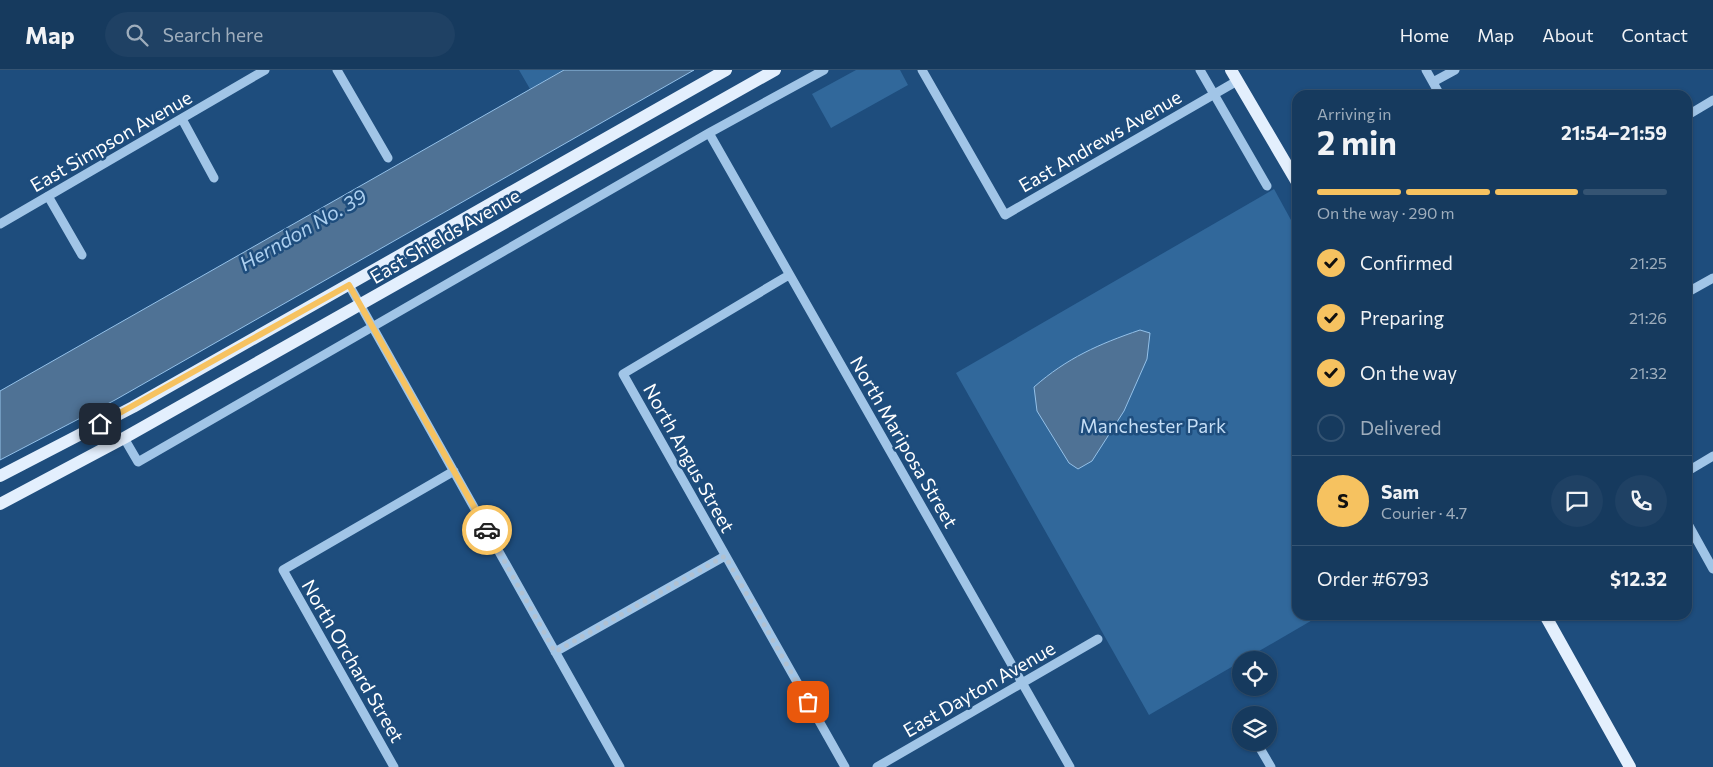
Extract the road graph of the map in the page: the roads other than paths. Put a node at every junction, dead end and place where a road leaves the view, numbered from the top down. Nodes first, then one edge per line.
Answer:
1 (265, 70) edge
2 (337, 70) edge
3 (726, 70) edge
4 (775, 70) edge
5 (824, 70) edge
6 (922, 70) edge
7 (1200, 70) edge
8 (1426, 70) edge
9 (1454, 70) edge
10 (1234, 75) edge
11 (1433, 82) junction
12 (1437, 90) edge
13 (1214, 94) junction
14 (1713, 100) edge
15 (1692, 112) edge
16 (182, 118) junction
17 (709, 134) junction
18 (388, 158) dead end
19 (1292, 174) edge
20 (214, 178) dead end
21 (1267, 186) dead end
22 (48, 196) junction
23 (0, 224) edge
24 (82, 255) dead end
25 (789, 275) junction
26 (1713, 278) edge
27 (349, 285) junction
28 (1692, 290) edge
29 (361, 306) junction
30 (373, 327) junction
31 (124, 438) junction
32 (1713, 456) edge
33 (1692, 469) edge
34 (454, 471) junction
35 (0, 476) edge
36 (0, 504) edge
37 (1692, 531) edge
38 (725, 556) junction
39 (1713, 569) edge
40 (1548, 620) edge
41 (1098, 640) dead end
42 (555, 652) junction
43 (1023, 683) junction
44 (1262, 751) edge
45 (394, 767) edge
46 (620, 767) edge
47 (845, 767) edge
48 (876, 767) edge
49 (1070, 767) edge
50 (1271, 767) edge
51 (1630, 767) edge

1 - 16 street, East Simpson Avenue
2 - 18 street
3 - 27 main road, East Shields Avenue
4 - 29 main road, East Shields Avenue
5 - 17 street
6 - 13 street, East Andrews Avenue
7 - 13 street
8 - 11 street
9 - 11 street
10 - 13 street, East Andrews Avenue
10 - 19 main road
11 - 12 street
13 - 21 street
14 - 15 street
16 - 20 street
16 - 22 street, East Simpson Avenue
17 - 25 street, North Mariposa Street
17 - 30 street
22 - 23 street, East Simpson Avenue
22 - 24 street
25 - 38 street, North Angus Street
25 - 43 street, North Mariposa Street
26 - 28 street
27 - 29 street
27 - 35 main road, East Shields Avenue
29 - 30 street
29 - 31 main road, East Shields Avenue
30 - 31 street
30 - 34 street
31 - 36 main road, East Shields Avenue
32 - 33 street
34 - 42 street
34 - 45 street, North Orchard Street
37 - 39 street
38 - 42 street
38 - 47 street, North Angus Street
40 - 51 main road
41 - 43 street, East Dayton Avenue
42 - 46 street
43 - 48 street, East Dayton Avenue
43 - 49 street, North Mariposa Street
44 - 50 street

